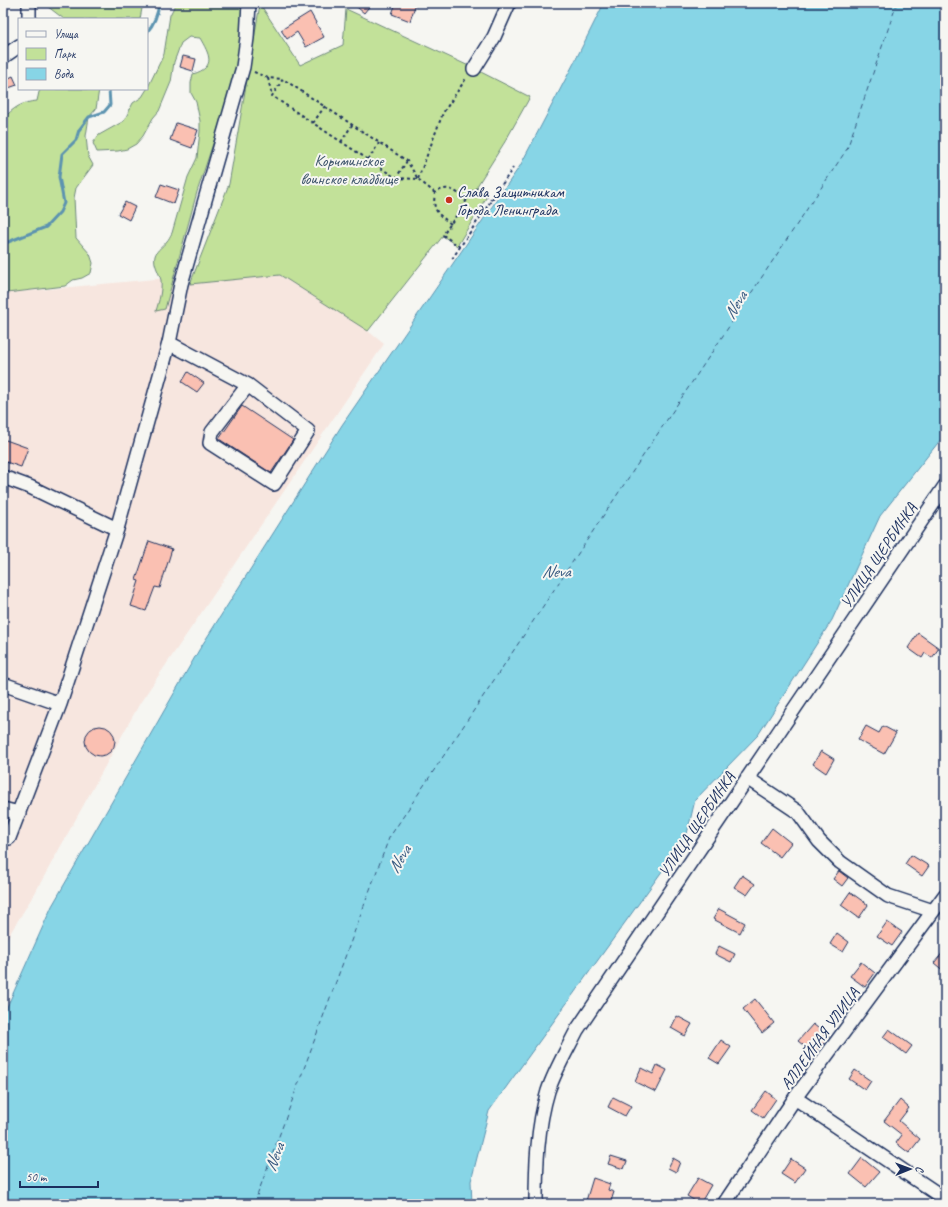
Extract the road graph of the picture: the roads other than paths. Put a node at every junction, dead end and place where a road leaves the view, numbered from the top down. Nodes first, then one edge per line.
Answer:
1 (29, 3) edge
2 (249, 3) edge
3 (509, 3) edge
4 (29, 18) edge
5 (18, 47) edge
6 (3, 56) edge
7 (474, 68) road end
8 (169, 343) junction
9 (248, 385) junction
10 (3, 477) edge
11 (945, 486) edge
12 (117, 529) junction
13 (3, 684) edge
14 (60, 704) junction
15 (747, 778) junction
16 (3, 809) edge
17 (19, 813) junction
18 (9, 838) dead end
19 (945, 894) edge
20 (933, 911) junction
21 (796, 1098) junction
22 (945, 1199) edge
23 (536, 1204) edge
24 (724, 1204) edge

1 - 4 street
2 - 8 street
3 - 7 street
5 - 6 street
8 - 9 street
8 - 12 street
9 - 9 street
10 - 12 street
11 - 15 street, УЛИЦА ЩЕРБИНКА
12 - 14 street
13 - 14 street
14 - 17 street
15 - 20 street
15 - 23 street, УЛИЦА ЩЕРБИНКА
16 - 17 street
17 - 18 street
19 - 20 street, АЛЛЕЙНАЯ УЛИЦА
20 - 21 street, АЛЛЕЙНАЯ УЛИЦА
21 - 22 street
21 - 24 street, АЛЛЕЙНАЯ УЛИЦА

